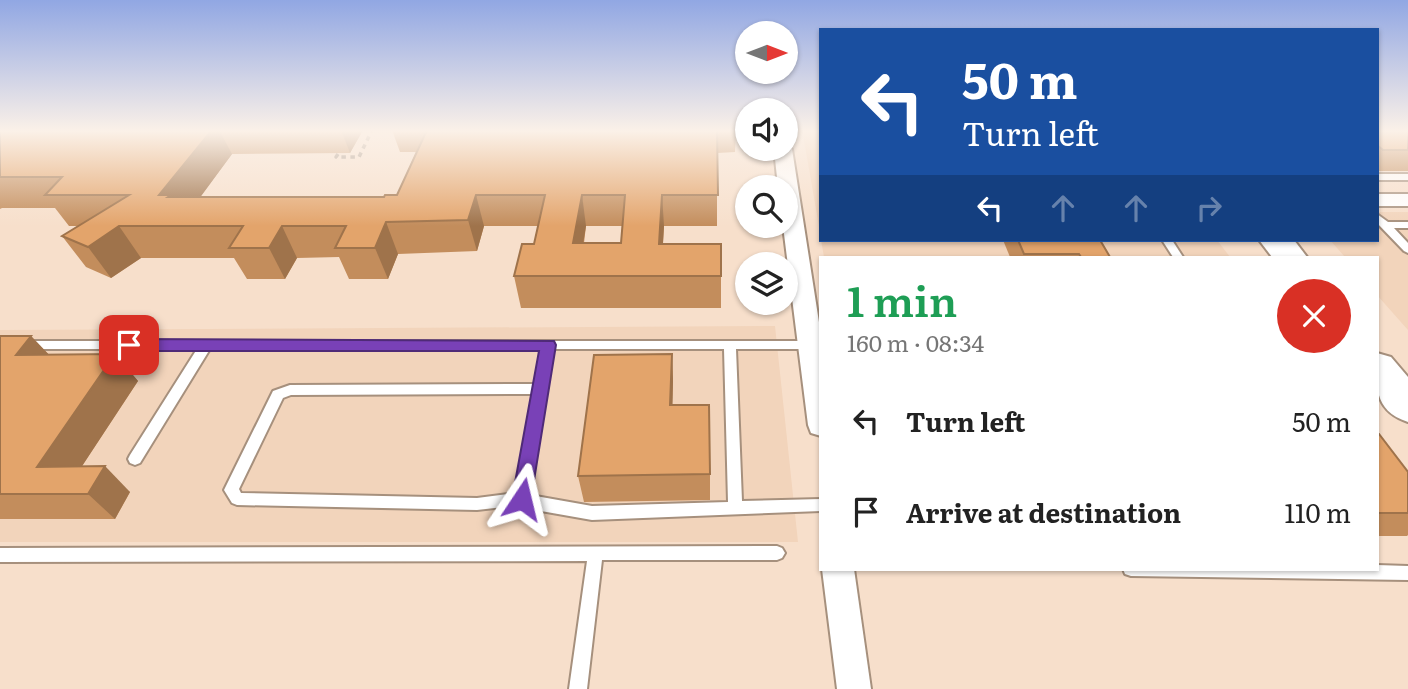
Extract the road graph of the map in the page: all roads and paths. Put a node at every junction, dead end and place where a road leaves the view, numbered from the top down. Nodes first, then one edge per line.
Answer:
1 (785, 162) edge
2 (1379, 177) edge
3 (1408, 177) edge
4 (1408, 200) edge
5 (1379, 201) edge
6 (1381, 221) edge
7 (1408, 225) edge
8 (1278, 242) edge
9 (1408, 249) edge
10 (1289, 256) edge
11 (0, 345) edge
12 (206, 345) junction
13 (548, 345) junction
14 (730, 345) junction
15 (811, 345) junction
16 (818, 379) edge
17 (540, 389) junction
18 (135, 458) dead end
19 (522, 499) junction
20 (819, 505) edge
21 (735, 508) junction
22 (777, 553) dead end
23 (0, 555) edge
24 (595, 555) junction
25 (838, 571) edge
26 (1270, 571) edge
27 (1408, 573) edge
28 (578, 689) edge
29 (854, 689) edge

1 - 15 street
2 - 3 lane
4 - 5 street
6 - 7 lane
6 - 9 lane
8 - 10 main road
11 - 12 lane
12 - 13 lane
12 - 18 lane
13 - 14 lane
13 - 17 lane
14 - 15 lane
14 - 21 lane
15 - 16 street
17 - 19 lane
17 - 19 lane
19 - 21 lane
20 - 21 lane
22 - 24 lane
23 - 24 lane
24 - 28 lane
25 - 29 street
26 - 27 lane

